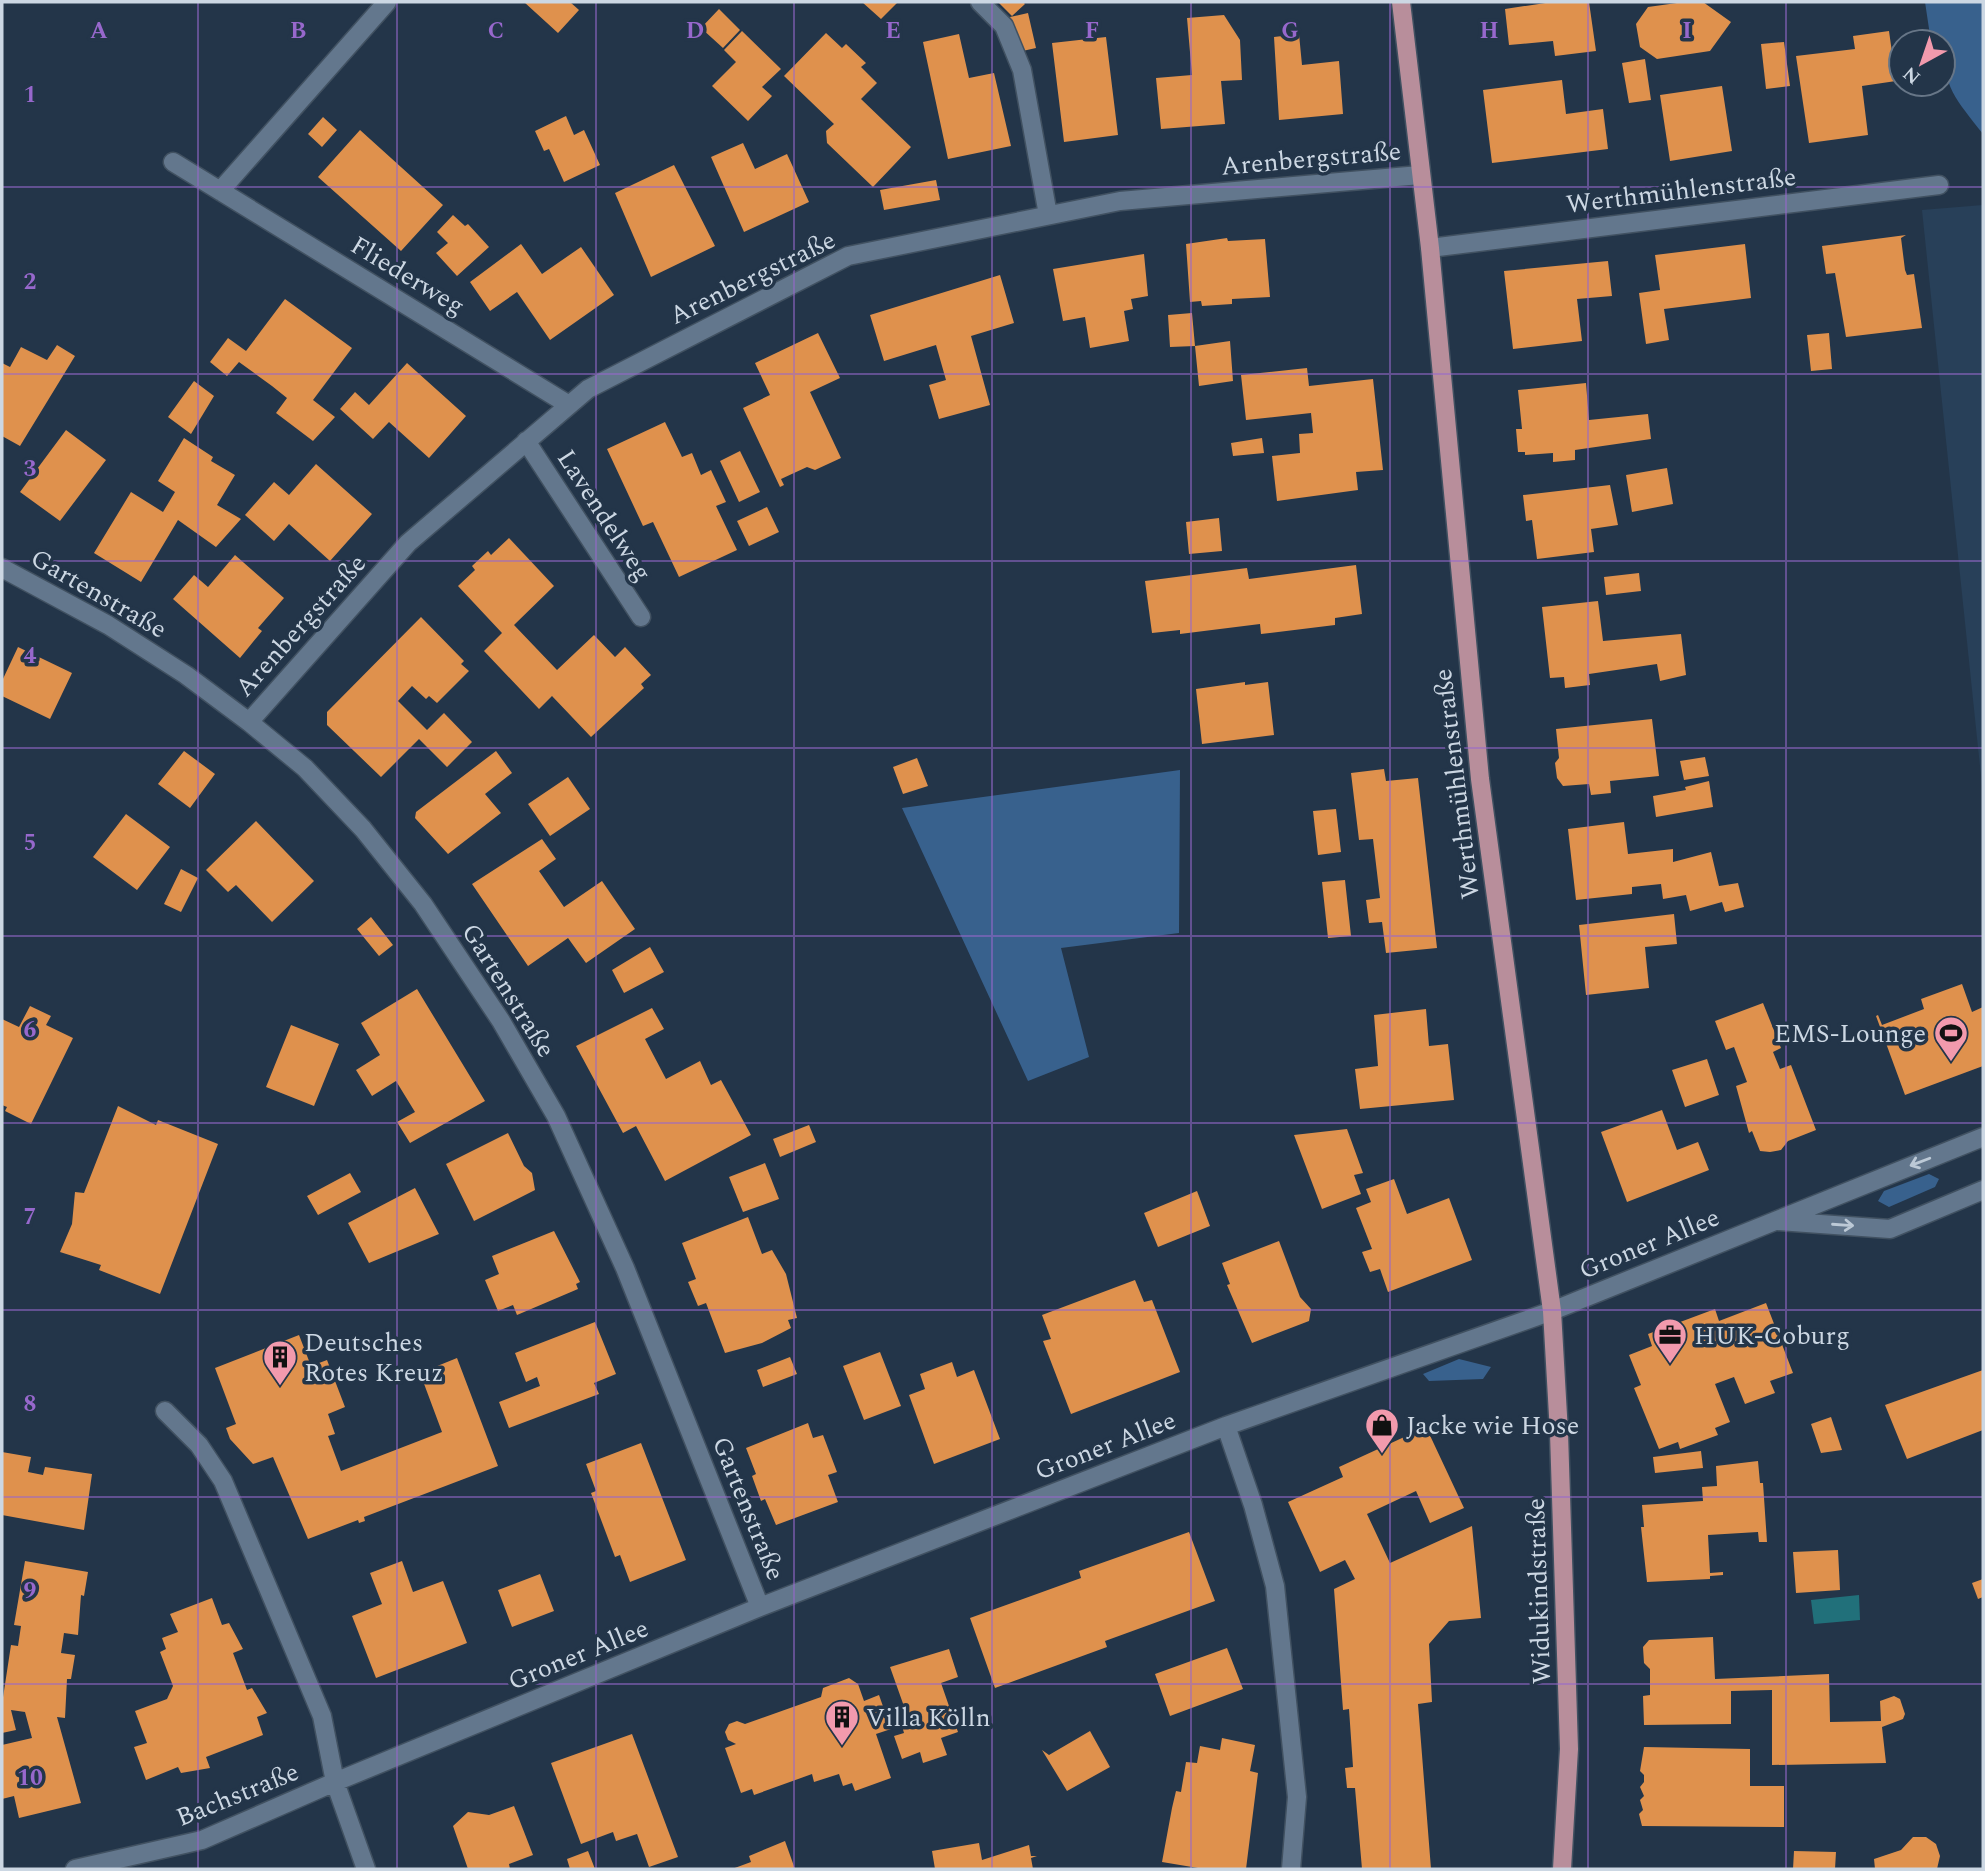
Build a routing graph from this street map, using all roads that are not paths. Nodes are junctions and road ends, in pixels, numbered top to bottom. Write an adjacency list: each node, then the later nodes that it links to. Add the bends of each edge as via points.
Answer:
1 (387, 2): 7 (street)
2 (980, 2): 8 (street, via 1004,26 1022,70)
3 (1401, 2): 5 (main road, Werthmühlenstraße)
4 (173, 162): 7 (street, Fliederweg)
5 (1420, 175): 8 (street, Arenbergstraße, via 1120,201); 9 (main road, Werthmühlenstraße)
6 (1939, 185): 9 (street, Werthmühlenstraße)
7 (220, 191): 10 (street, Fliederweg)
8 (1048, 215): 10 (street, Arenbergstraße, via 848,256 588,389)
9 (1430, 248): 18 (main road, Werthmühlenstraße, via 1480,779)
10 (569, 405): 11 (street, Arenbergstraße)
11 (526, 442): 13 (street, Lavendelweg); 14 (street, Arenbergstraße, via 408,543)
12 (2, 568): 14 (street, Gartenstraße, via 108,625)
13 (640, 617)
14 (249, 722): 21 (street, Gartenstraße, via 305,768 363,829 422,904 501,1021 556,1116 625,1268)
15 (1983, 1137): 17 (street, Groner Allee, one-way to 17)
16 (1983, 1190): 17 (street, Groner Allee, one-way to 16, via 1890,1228)
17 (1774, 1220): 18 (street, Groner Allee)
18 (1552, 1311): 20 (street, Groner Allee); 26 (main road, Widukindstraße, via 1569,1749)
19 (165, 1411): 22 (street, via 199,1445 223,1482 322,1716)
20 (1226, 1426): 21 (street, Groner Allee); 25 (street, via 1275,1586 1297,1797)
21 (760, 1607): 22 (street, Groner Allee)
22 (335, 1782): 23 (street, Bachstraße, via 202,1840); 24 (street)
23 (75, 1869)
24 (366, 1869)
25 (1291, 1869)
26 (1562, 1869)

